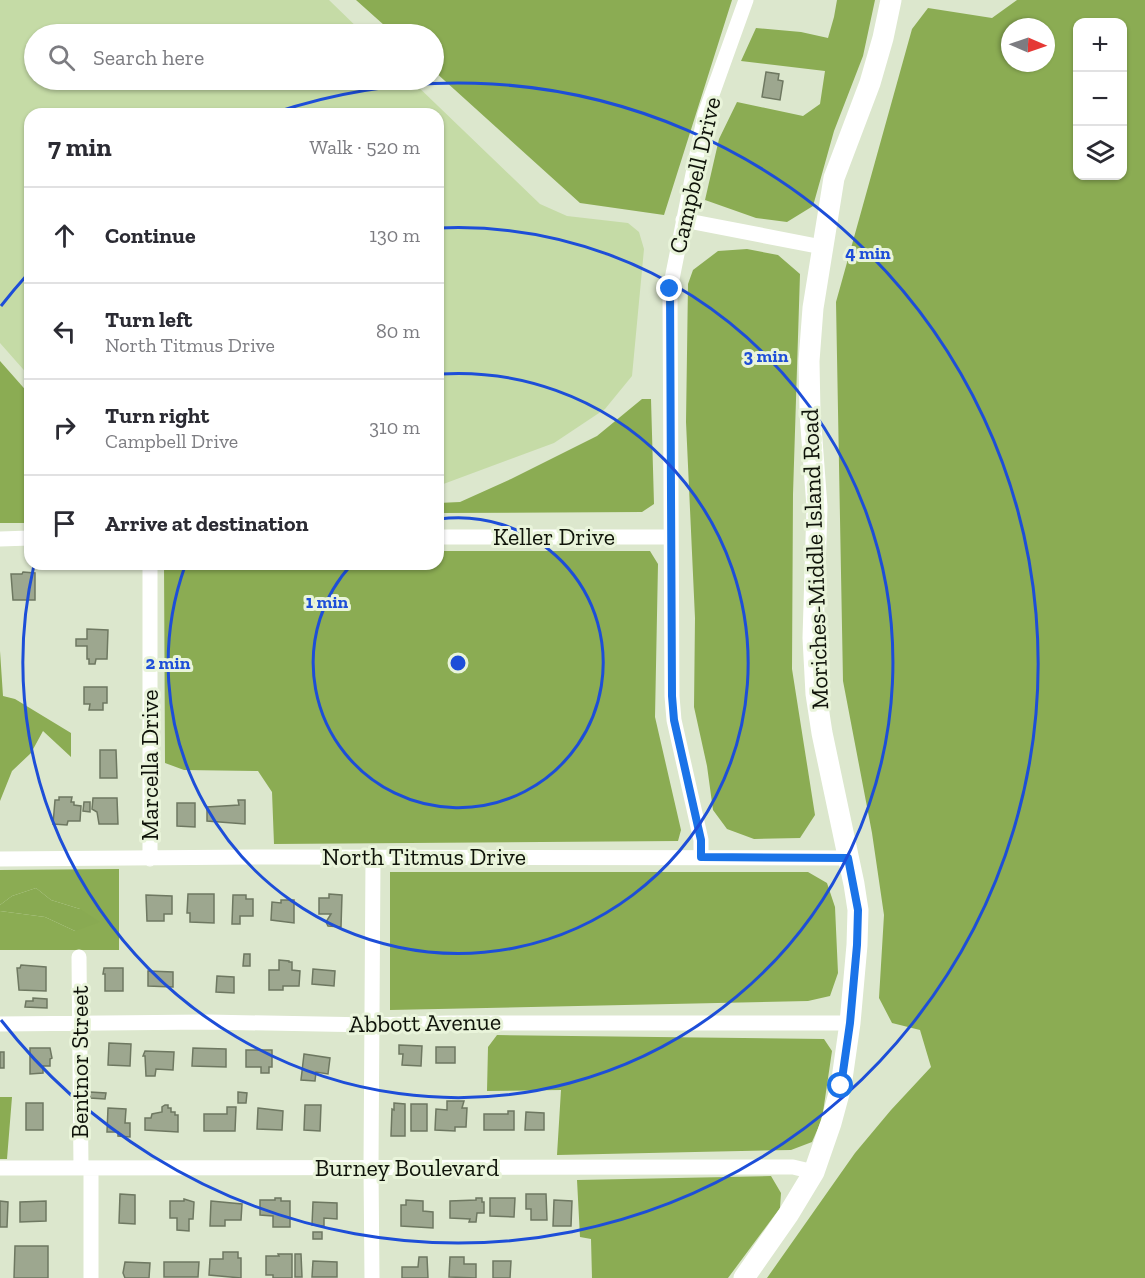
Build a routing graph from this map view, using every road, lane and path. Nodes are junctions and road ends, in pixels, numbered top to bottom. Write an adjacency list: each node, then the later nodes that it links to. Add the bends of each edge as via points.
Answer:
1 (746, 0): 3 (street, Campbell Drive, via 705,114)
2 (891, 0): 4 (main road, Moriches-Middle Island Road, via 870,83 834,178)
3 (683, 220): 4 (street); 6 (street, Campbell Drive, via 670,289)
4 (822, 247): 12 (main road, Moriches-Middle Island Road, via 809,361 817,507 813,638 816,694)
5 (444, 537): 6 (street, Keller Drive)
6 (671, 537): 10 (street, Campbell Drive, via 674,720 701,840)
7 (24, 538): 8 (street)
8 (0, 539)
9 (150, 570): 14 (street, Marcella Drive)
10 (701, 857): 11 (street, North Titmus Drive); 12 (street, North Titmus Drive)
11 (373, 858): 14 (street, North Titmus Drive); 19 (street)
12 (848, 858): 17 (main road, Moriches-Middle Island Road, via 858,910)
13 (0, 859): 14 (street, North Titmus Drive)
14 (150, 859)
15 (79, 957): 16 (street, Bentnor Street)
16 (81, 1023): 18 (street, Abbott Avenue); 19 (street, Abbott Avenue); 21 (street, Bentnor Street)
17 (850, 1023): 19 (street, Abbott Avenue); 23 (main road, Moriches-Middle Island Road, via 841,1086)
18 (0, 1024)
19 (372, 1025): 22 (street)
20 (0, 1168): 21 (street, Burney Boulevard)
21 (86, 1168): 22 (street, Burney Boulevard); 24 (street, Bentnor Street)
22 (371, 1168): 23 (street, Burney Boulevard, via 793,1167); 25 (street)
23 (814, 1172): 26 (main road, Moriches-Middle Island Road)
24 (91, 1278)
25 (372, 1278)
26 (744, 1278)

